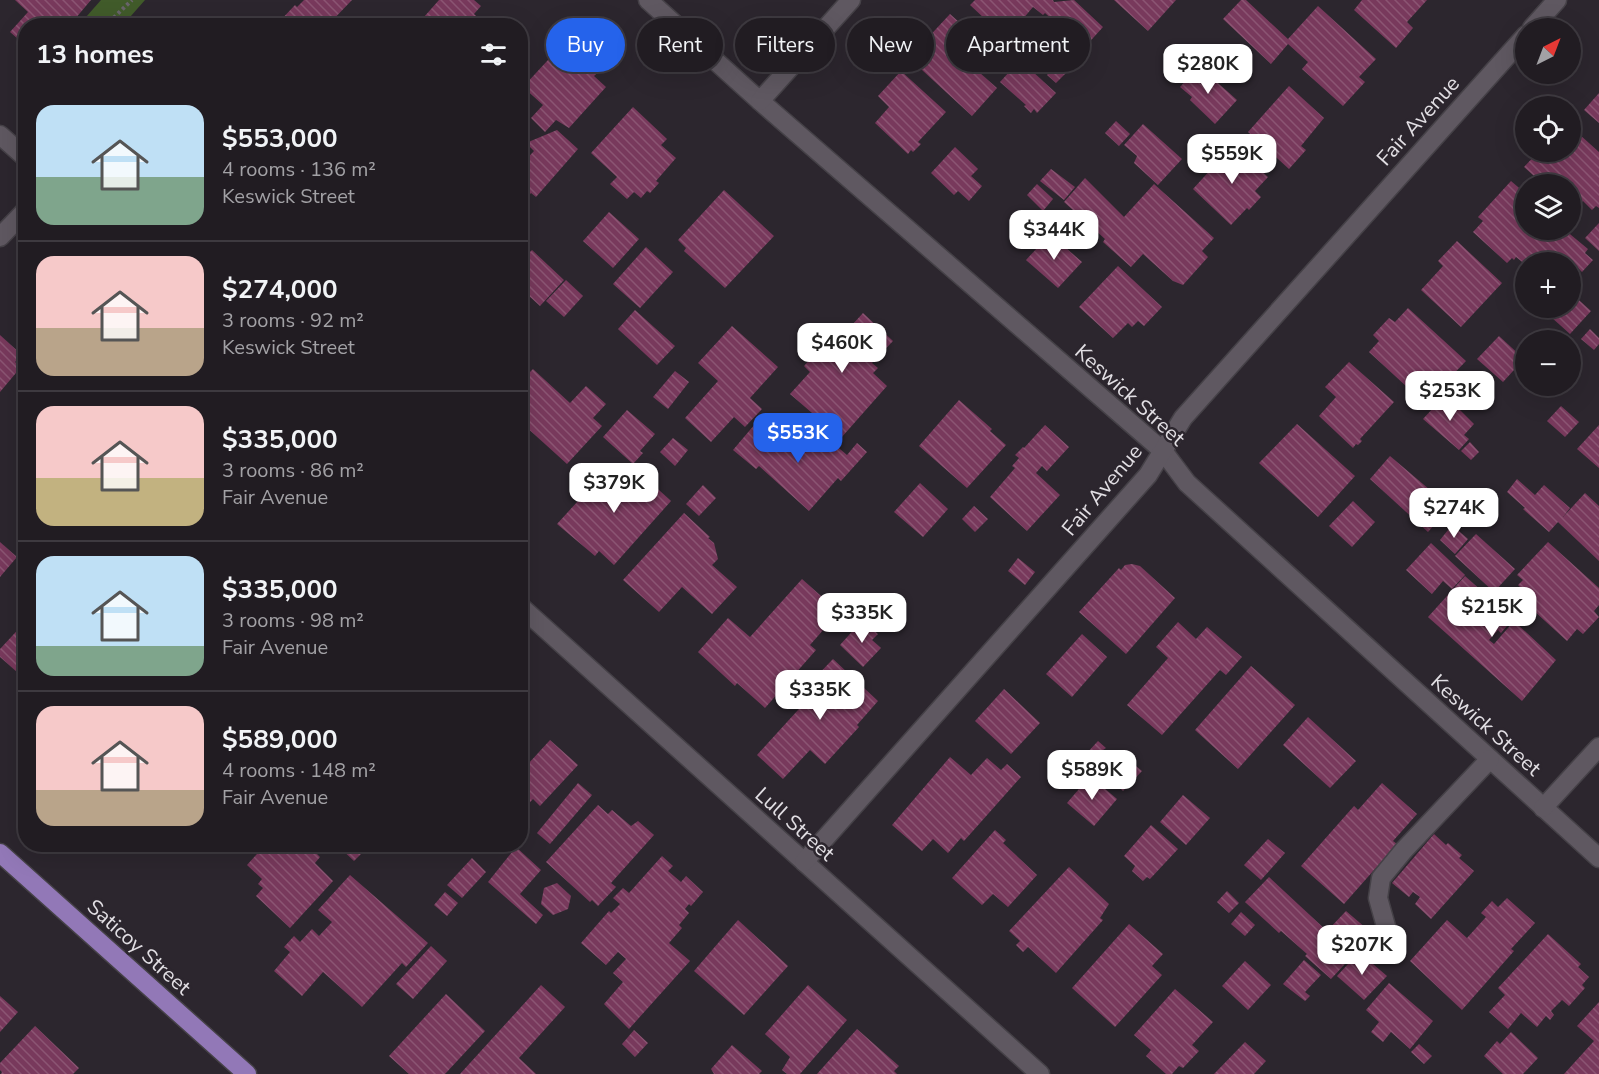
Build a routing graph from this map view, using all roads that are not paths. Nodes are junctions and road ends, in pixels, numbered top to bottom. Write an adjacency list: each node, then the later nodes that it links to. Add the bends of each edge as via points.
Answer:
1 (648, 0): 6 (street, Keswick Street)
2 (851, 0): 6 (street)
3 (1557, 0): 4 (street)
4 (1541, 18)
5 (1515, 47): 11 (street, Fair Avenue, via 1183,417)
6 (760, 101): 11 (street, Keswick Street)
7 (0, 135): 8 (street)
8 (18, 151)
9 (18, 218): 10 (street)
10 (0, 237)
11 (1163, 451): 14 (street, Keswick Street, via 1187,483); 18 (street, Fair Avenue, via 1148,475)
12 (528, 613): 18 (street, Lull Street)
13 (1599, 747): 15 (street)
14 (1490, 759): 15 (street, Keswick Street); 19 (street, via 1381,878 1378,898 1387,930)
15 (1544, 808): 17 (street, Keswick Street)
16 (0, 853): 20 (main road, Saticoy Street)
17 (1599, 858)
18 (804, 862): 21 (street, Lull Street)
19 (1384, 947)
20 (247, 1074)
21 (1040, 1074)

